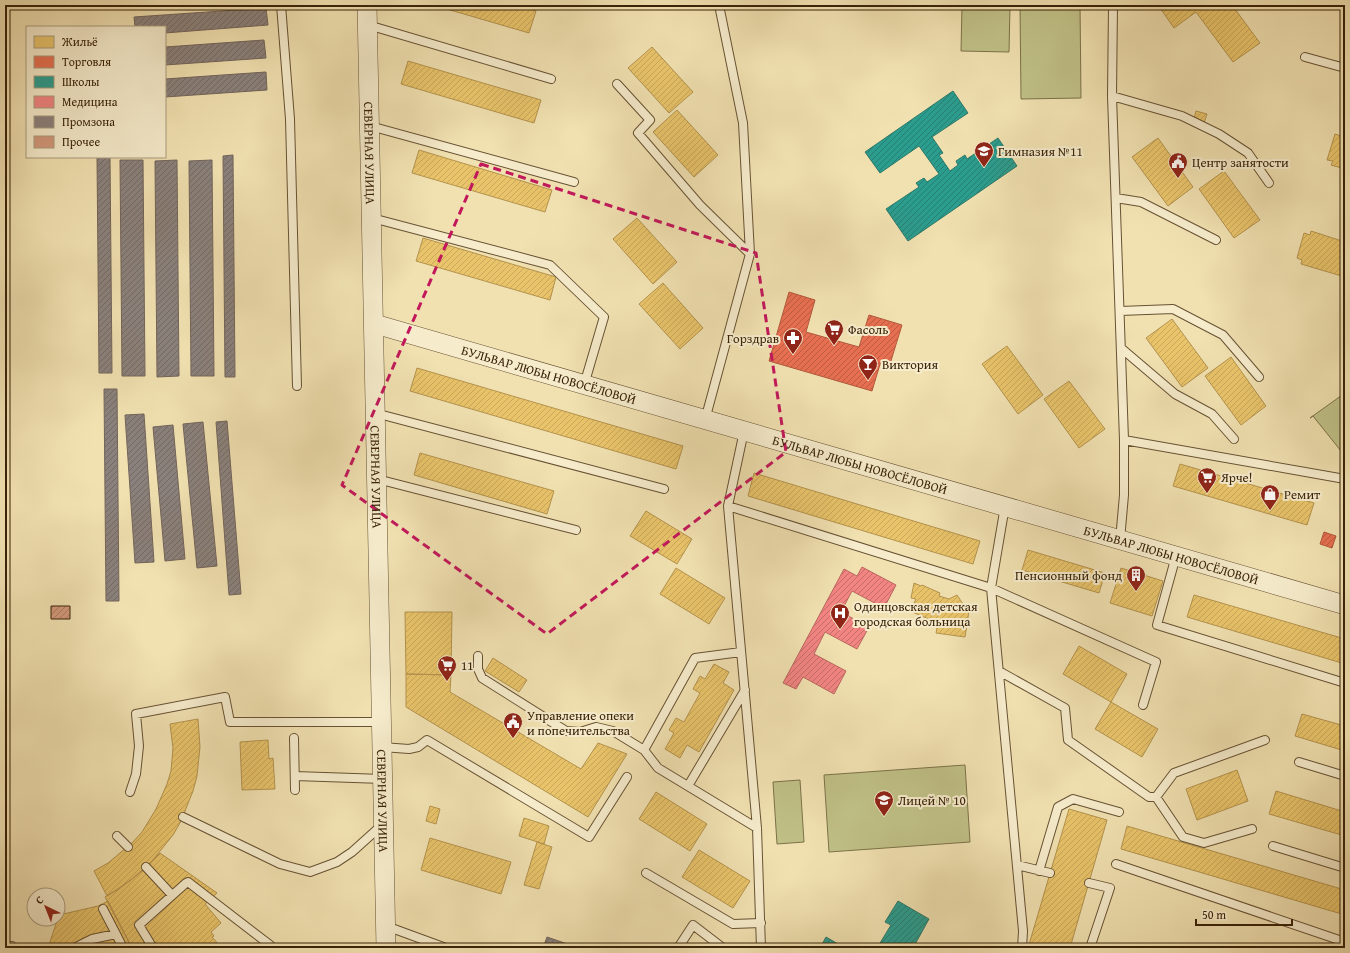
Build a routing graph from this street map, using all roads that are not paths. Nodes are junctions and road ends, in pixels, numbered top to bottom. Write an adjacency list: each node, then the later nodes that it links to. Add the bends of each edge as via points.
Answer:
1 (281, 5): 23 (lane, via 290,118)
2 (367, 5): 5 (street, СЕВЕРНАЯ УЛИЦА)
3 (719, 5): 17 (lane, via 743,123)
4 (1113, 5): 10 (lane)
5 (368, 25): 8 (lane); 11 (street, СЕВЕРНАЯ УЛИЦА)
6 (1305, 57): 7 (lane)
7 (1345, 68)
8 (551, 79)
9 (617, 84): 17 (lane, via 650,120 638,133 700,205)
10 (1112, 96): 13 (lane, via 1182,116 1220,134 1248,153); 14 (lane)
11 (370, 126): 12 (lane); 15 (street, СЕВЕРНАЯ УЛИЦА)
12 (574, 182)
13 (1269, 183)
14 (1116, 198): 16 (lane, via 1141,202); 18 (lane)
15 (372, 218): 19 (street, СЕВЕРНАЯ УЛИЦА); 22 (lane, via 550,265 604,317)
16 (1216, 240)
17 (750, 254): 25 (lane)
18 (1120, 311): 20 (lane); 21 (lane, via 1173,309 1223,335)
19 (375, 324): 22 (street, БУЛЬВАР ЛЮБЫ НОВОСЁЛОВОЙ); 24 (street, СЕВЕРНАЯ УЛИЦА)
20 (1121, 348): 27 (lane, via 1175,394 1212,414); 28 (lane)
21 (1259, 377)
22 (584, 385): 25 (street, БУЛЬВАР ЛЮБЫ НОВОСЁЛОВОЙ)
23 (297, 386)
24 (375, 413): 29 (street, СЕВЕРНАЯ УЛИЦА); 31 (lane)
25 (705, 420): 26 (street, БУЛЬВАР ЛЮБЫ НОВОСЁЛОВОЙ)
26 (744, 431): 32 (lane); 33 (street, БУЛЬВАР ЛЮБЫ НОВОСЁЛОВОЙ)
27 (1234, 439)
28 (1124, 440): 30 (lane); 35 (lane, via 1124,495)
29 (377, 479): 34 (lane); 45 (street, СЕВЕРНАЯ УЛИЦА)
30 (1345, 479)
31 (664, 489)
32 (728, 506): 37 (lane); 39 (lane)
33 (1005, 506): 35 (street, БУЛЬВАР ЛЮБЫ НОВОСЁЛОВОЙ); 37 (lane)
34 (576, 530)
35 (1120, 540): 36 (street, БУЛЬВАР ЛЮБЫ НОВОСЁЛОВОЙ)
36 (1176, 556): 38 (street, БУЛЬВАР ЛЮБЫ НОВОСЁЛОВОЙ); 42 (lane, via 1157,625)
37 (991, 588): 41 (lane); 44 (lane, via 1156,662)
38 (1345, 605)
39 (741, 652): 43 (lane); 49 (lane, via 695,658)
40 (478, 656): 49 (lane, via 478,669 482,678 566,731 580,732 596,727 613,731)
41 (999, 671): 58 (lane, via 1065,708 1068,740 1149,797); 68 (lane)
42 (1345, 683)
43 (745, 690): 55 (lane); 62 (lane)
44 (1143, 705)
45 (382, 722): 48 (street, СЕВЕРНАЯ УЛИЦА); 57 (lane, via 230,722 225,697 136,714 139,746 136,774)
46 (294, 738): 51 (lane)
47 (1265, 740): 58 (lane, via 1174,773)
48 (382, 747): 53 (lane, via 409,749 418,747 427,740 589,837); 54 (street, СЕВЕРНАЯ УЛИЦА)
49 (644, 750): 55 (lane, via 658,768)
50 (1299, 762): 52 (lane)
51 (295, 776): 54 (lane); 56 (lane)
52 (1345, 776)
53 (627, 777)
54 (383, 779): 61 (street, СЕВЕРНАЯ УЛИЦА)
55 (688, 786): 62 (lane)
56 (295, 790)
57 (130, 792)
58 (1156, 797): 63 (lane, via 1183,837 1204,843)
59 (1119, 812): 71 (lane, via 1073,799 1058,807)
60 (183, 817): 61 (lane, via 280,864 310,872 337,862)
61 (384, 823): 78 (street, СЕВЕРНАЯ УЛИЦА)
62 (757, 828): 77 (lane)
63 (1252, 829)
64 (117, 836): 66 (lane)
65 (1273, 846): 70 (lane)
66 (128, 847)
67 (1116, 864): 80 (lane)
68 (1017, 865): 71 (lane); 90 (lane, via 1023,931)
69 (146, 867): 75 (lane)
70 (1345, 868)
71 (1039, 871): 73 (lane)
72 (646, 873): 77 (lane, via 733,924)
73 (1050, 873)
74 (1089, 883): 91 (lane, via 1110,888)
75 (172, 895): 83 (lane, via 139,925); 84 (lane, via 186,883 191,883)
76 (103, 909): 79 (lane)
77 (760, 923): 89 (lane)
78 (386, 925): 85 (street, СЕВЕРНАЯ УЛИЦА); 86 (lane)
79 (116, 934): 81 (lane); 82 (lane)
80 (1345, 942)
81 (74, 948)
82 (124, 948)
83 (153, 948)
84 (272, 948)
85 (386, 948)
86 (446, 948)
87 (678, 948): 88 (lane, via 693,925)
88 (723, 948)
89 (761, 948)
90 (1022, 948)
91 (1090, 948)

